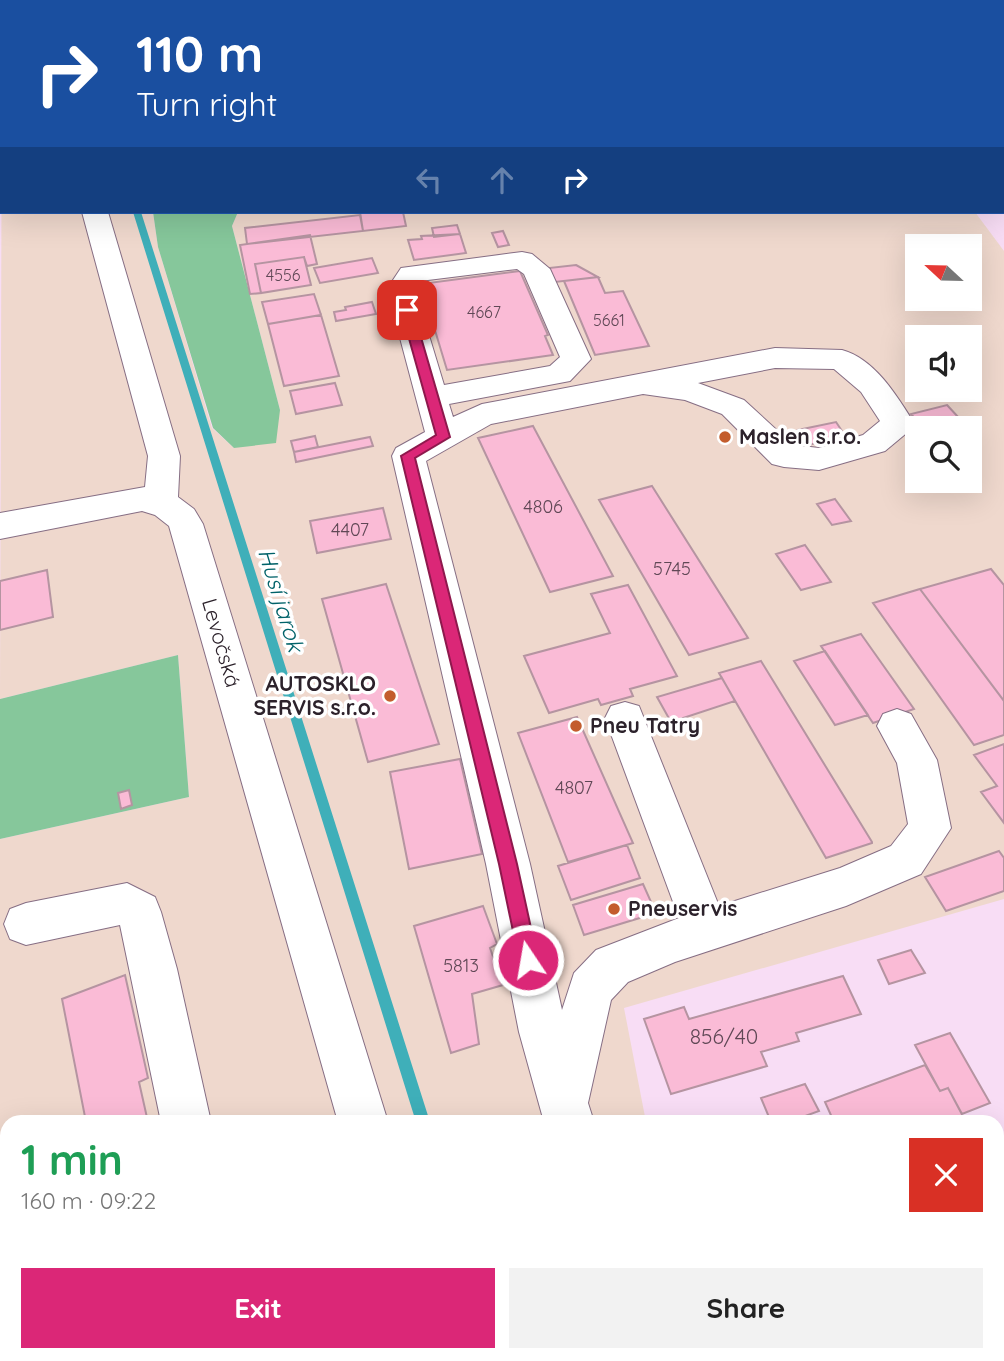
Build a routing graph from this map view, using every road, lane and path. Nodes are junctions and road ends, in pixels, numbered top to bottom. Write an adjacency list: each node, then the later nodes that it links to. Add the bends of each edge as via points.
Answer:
1 (96, 214): 5 (street, via 164,456)
2 (644, 384): 2 (street, via 775,358 842,360 872,385 898,423 874,443 819,459 784,456 733,407 690,391); 4 (street, via 482,415)
3 (432, 397): 3 (street, via 401,289 411,274 522,260 536,269 576,359 559,374); 4 (street)
4 (443, 437): 11 (street, via 408,456 508,864 543,1032)
5 (162, 502): 6 (street, via 118,502); 13 (street, Levočská, via 178,511 186,524)
6 (0, 526)
7 (625, 718): 10 (street)
8 (897, 726): 10 (street, via 917,760 930,828 906,860 846,886)
9 (26, 924): 12 (street, via 127,903 139,912)
10 (708, 931): 11 (street, via 612,966 590,989)
11 (567, 1113)
12 (185, 1115)
13 (361, 1115)

